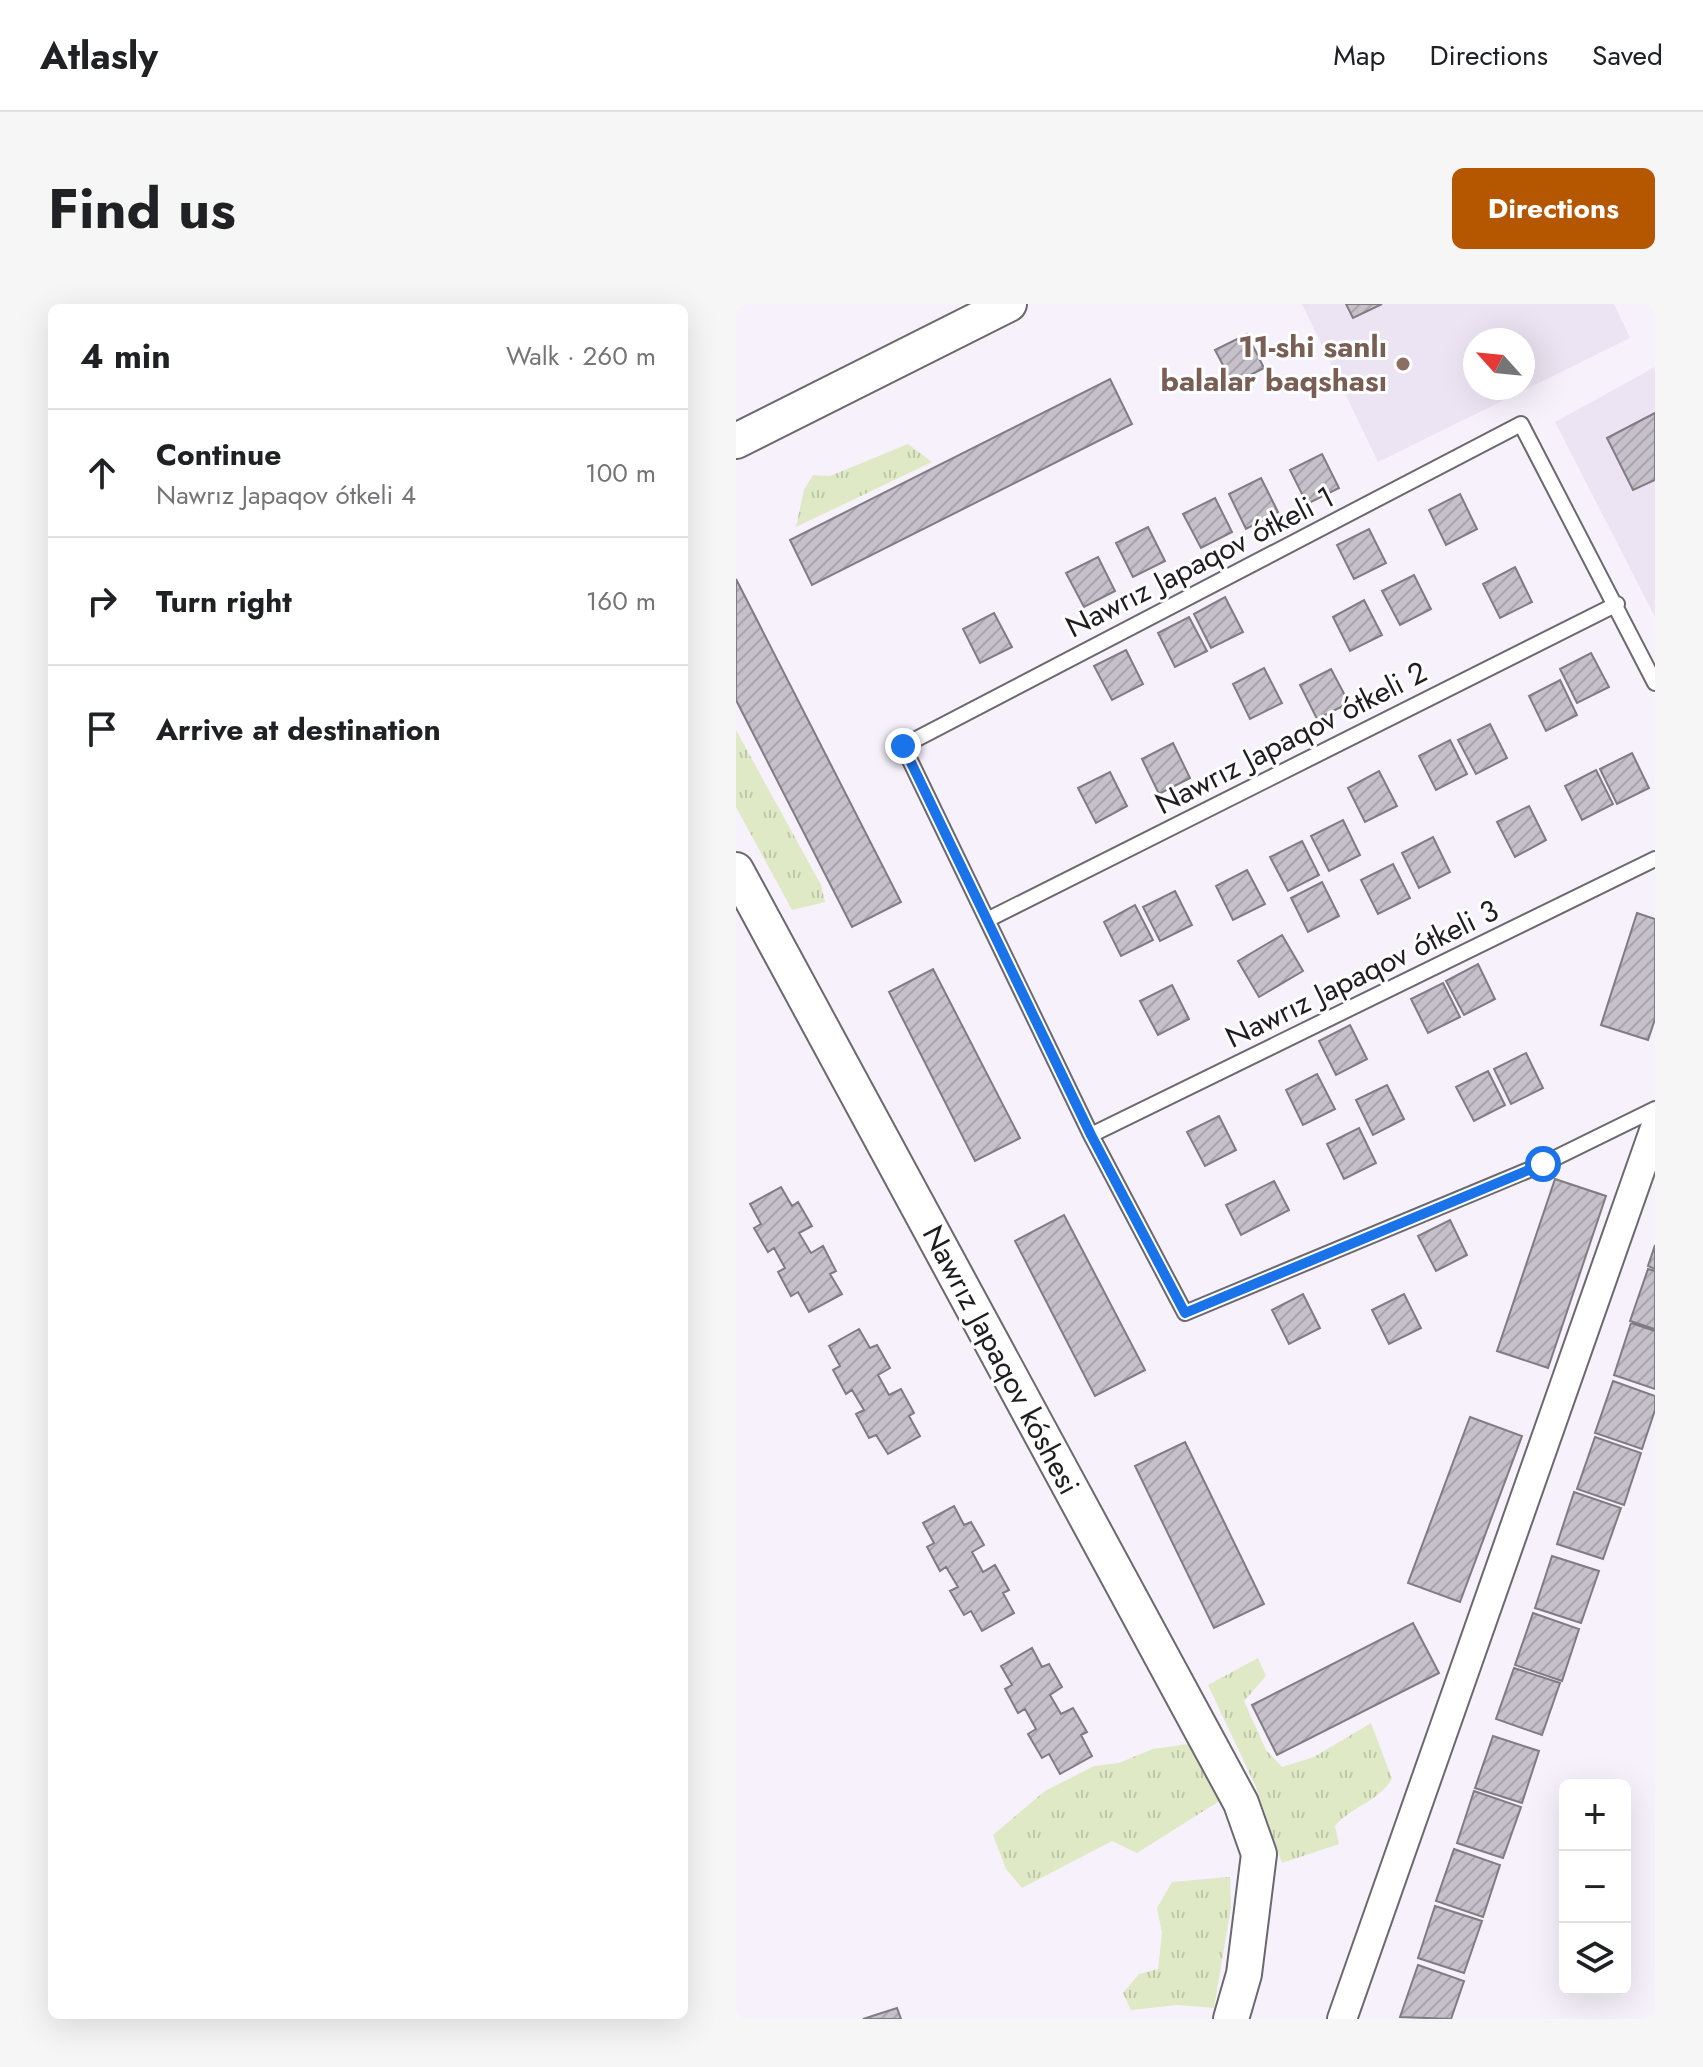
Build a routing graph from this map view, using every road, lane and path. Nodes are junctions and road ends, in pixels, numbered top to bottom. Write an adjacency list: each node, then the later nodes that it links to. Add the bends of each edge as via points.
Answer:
1 (1009, 304): 2 (street)
2 (736, 441)
3 (1617, 604): 4 (lane); 7 (lane, Nawrız Japaqov ótkeli 2); 7 (lane, Nawrız Japaqov ótkeli 1, via 1521,424 903,746)
4 (1655, 683)
5 (1655, 859): 10 (lane, Nawrız Japaqov ótkeli 3)
6 (736, 870): 11 (street, Nawrız Japaqov kóshesi, via 1241,1803 1259,1854 1244,1974)
7 (989, 919): 10 (lane)
8 (1655, 1109): 10 (lane, via 1543,1164 1185,1313)
9 (1655, 1128): 12 (street)
10 (1091, 1135)
11 (1231, 2019)
12 (1342, 2019)

